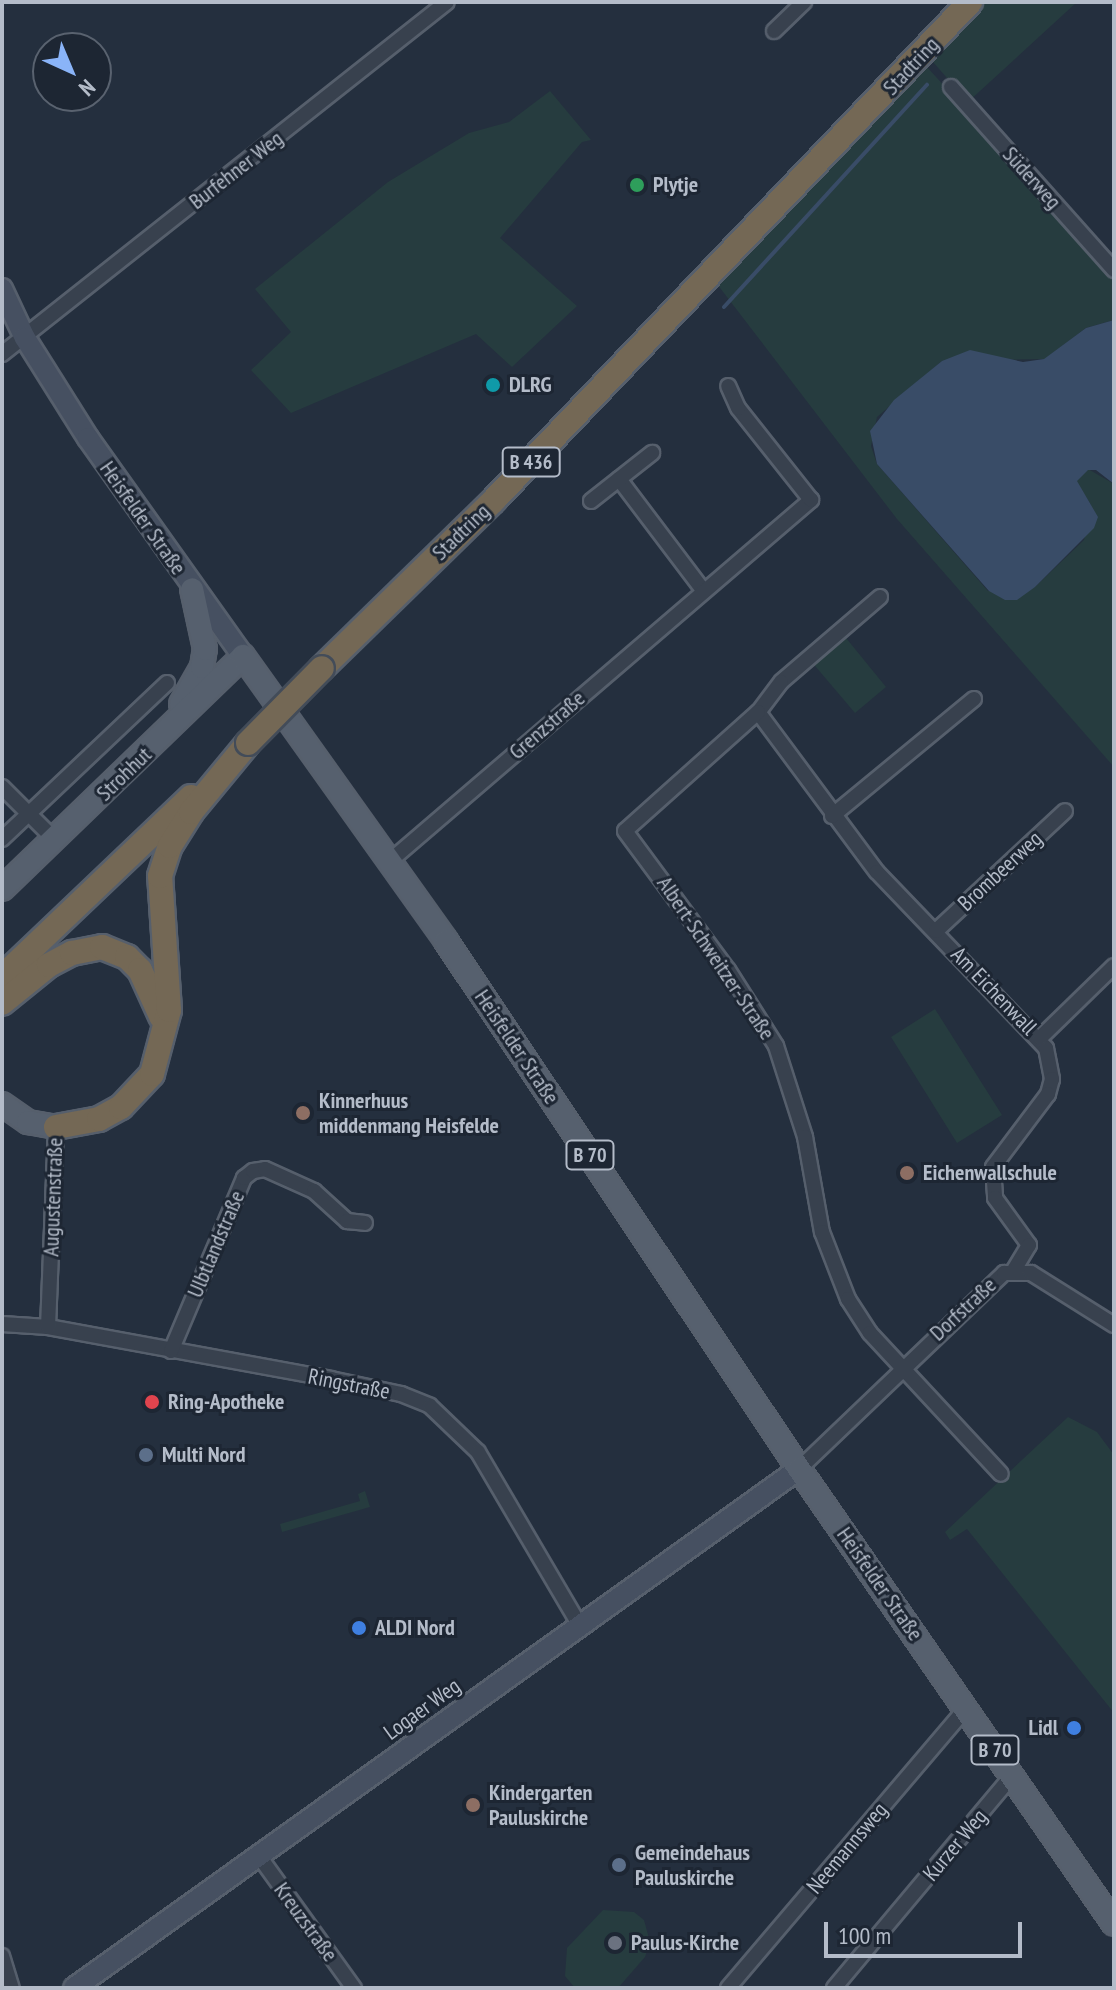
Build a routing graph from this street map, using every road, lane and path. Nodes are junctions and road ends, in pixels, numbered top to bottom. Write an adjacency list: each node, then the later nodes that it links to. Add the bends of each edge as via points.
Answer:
1 (447, 2): 8 (street, Burfehner Weg)
2 (804, 2): 4 (street)
3 (970, 2): 21 (highway, Stadtring / B 436, bridge, via 494,500)
4 (774, 31)
5 (951, 87): 6 (street, Süderweg)
6 (1114, 270)
7 (2, 289): 8 (street, Heisfelder Straße)
8 (25, 338): 9 (street, Burfehner Weg); 14 (street, Heisfelder Straße)
9 (2, 354)
10 (728, 386): 15 (street, Grenzstraße, via 738,408 811,500)
11 (652, 453): 12 (street)
12 (619, 479): 13 (street); 15 (street)
13 (591, 501)
14 (192, 589): 17 (street, Heisfelder Straße); 22 (main road, via 205,633 202,667)
15 (703, 590): 29 (street, Grenzstraße)
16 (880, 597): 20 (street, via 781,682)
17 (243, 656): 22 (main road, Strohhut); 29 (main road, Heisfelder Straße / B 70)
18 (167, 683): 25 (street, Strohhut)
19 (974, 699): 26 (street)
20 (758, 712): 26 (street, Am Eichenwall); 45 (street, Albert-Schweitzer-Straße, via 625,831 728,970 776,1046 805,1137 814,1198 836,1273 870,1333)
21 (248, 743): 33 (highway, Stadtring / B 436); 36 (highway, via 191,812 160,876 169,1010)
22 (148, 751): 28 (main road, Strohhut)
23 (2, 787): 25 (street)
24 (1065, 811): 31 (street, Brombeerweg)
25 (28, 815): 27 (street, Strohhut); 28 (street)
26 (832, 816): 31 (street, Am Eichenwall, via 877,872)
27 (2, 839)
28 (55, 840): 30 (main road, Strohhut)
29 (390, 861): 46 (main road, Heisfelder Straße / B 70)
30 (2, 889)
31 (936, 931): 35 (street, Am Eichenwall)
32 (1114, 966): 35 (street)
33 (2, 977)
34 (2, 1003): 36 (highway, via 72,953 114,950 150,983 158,1000)
35 (1040, 1038): 40 (street, Am Eichenwall, via 1050,1063 1048,1094 993,1167 995,1198 1029,1245)
36 (163, 1046): 38 (highway, via 152,1074 121,1107 99,1119)
37 (2, 1104): 38 (main road, Augustenstraße, via 28,1122)
38 (56, 1127): 43 (street, Augustenstraße)
39 (365, 1223): 44 (street, Ulbtlandstraße, via 347,1221 314,1191 265,1169 253,1171 244,1178)
40 (1014, 1270): 42 (street, Dorfstraße, via 1046,1281); 45 (street, Dorfstraße, via 995,1277)
41 (2, 1324): 43 (street, Ringstraße)
42 (1114, 1325)
43 (48, 1327): 44 (street, Ringstraße)
44 (171, 1351): 48 (street, Ringstraße, via 401,1394 430,1406 478,1452)
45 (902, 1368): 46 (street, Dorfstraße); 47 (street)
46 (799, 1469): 48 (street, Logaer Weg); 49 (main road, Heisfelder Straße / B 70)
47 (1001, 1474)
48 (580, 1626): 51 (street, Logaer Weg)
49 (966, 1708): 50 (main road, Heisfelder Straße / B 70); 57 (street, Neemannsweg)
50 (1013, 1775): 52 (main road, Heisfelder Straße / B 70); 58 (street, Kurzer Weg)
51 (259, 1856): 55 (street, Logaer Weg); 56 (street, Kreuzstraße)
52 (1114, 1924)
53 (2, 1956): 54 (street)
54 (12, 1988)
55 (74, 1988)
56 (354, 1988)
57 (728, 1988)
58 (834, 1988)

